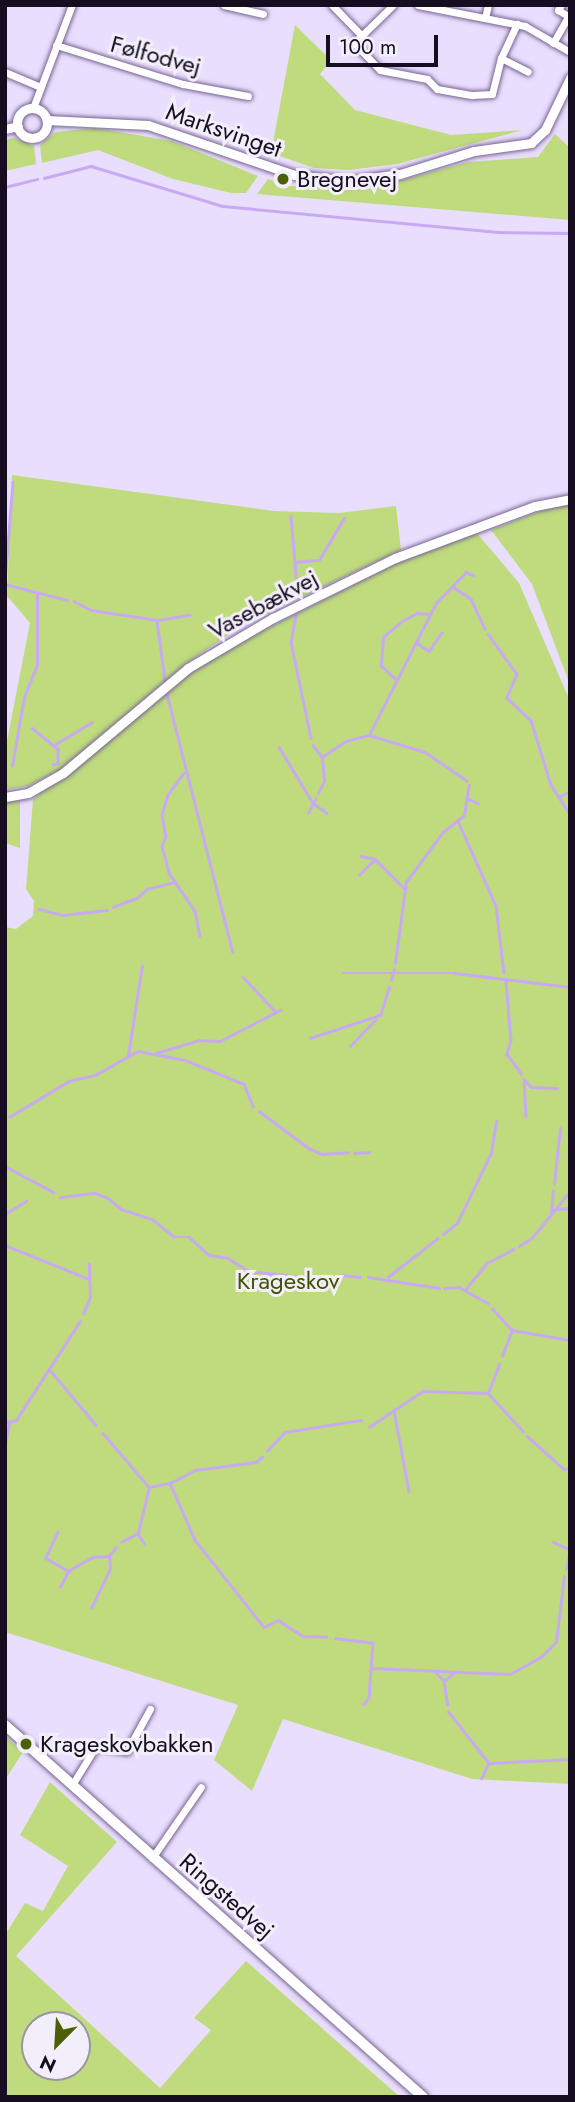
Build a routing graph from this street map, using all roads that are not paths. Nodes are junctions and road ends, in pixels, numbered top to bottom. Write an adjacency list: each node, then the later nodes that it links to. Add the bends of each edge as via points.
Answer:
1 (224, 5): 8 (street)
2 (332, 5): 12 (street)
3 (393, 5): 12 (street)
4 (418, 5): 10 (street)
5 (488, 5): 10 (street)
6 (561, 5): 9 (street, via 558,10)
7 (70, 6): 14 (street)
8 (263, 14)
9 (569, 15): 13 (street)
10 (485, 18): 11 (street)
11 (517, 24): 13 (street); 16 (street)
12 (362, 36): 16 (street, via 354,43 380,70 427,79 437,89 472,95 492,94)
13 (553, 43): 15 (street)
14 (56, 45): 20 (street); 21 (street, Følfodvej, via 183,84)
15 (570, 52)
16 (501, 58): 18 (street)
17 (5, 72): 20 (street)
18 (528, 72)
19 (570, 78): 23 (street, Marksvinget, via 545,130 522,146 474,151 400,174 349,181 295,175 148,125)
20 (38, 86): 22 (street)
21 (248, 96)
22 (33, 108): 23 (street); 24 (street, via 20,113)
23 (47, 120): 24 (street, via 44,133 36,137 22,134)
24 (18, 126): 25 (street)
25 (5, 129)
26 (570, 499): 27 (street, Vasebækvej, via 535,506 396,558 260,624 188,668 63,773 28,793)
27 (5, 797)
28 (150, 1709): 30 (street, via 127,1751 96,1746)
29 (5, 1725): 30 (main road, Ringstedvej)
30 (72, 1785): 32 (main road, Ringstedvej)
31 (201, 1787): 32 (street)
32 (152, 1858): 33 (main road, Ringstedvej)
33 (423, 2097)

